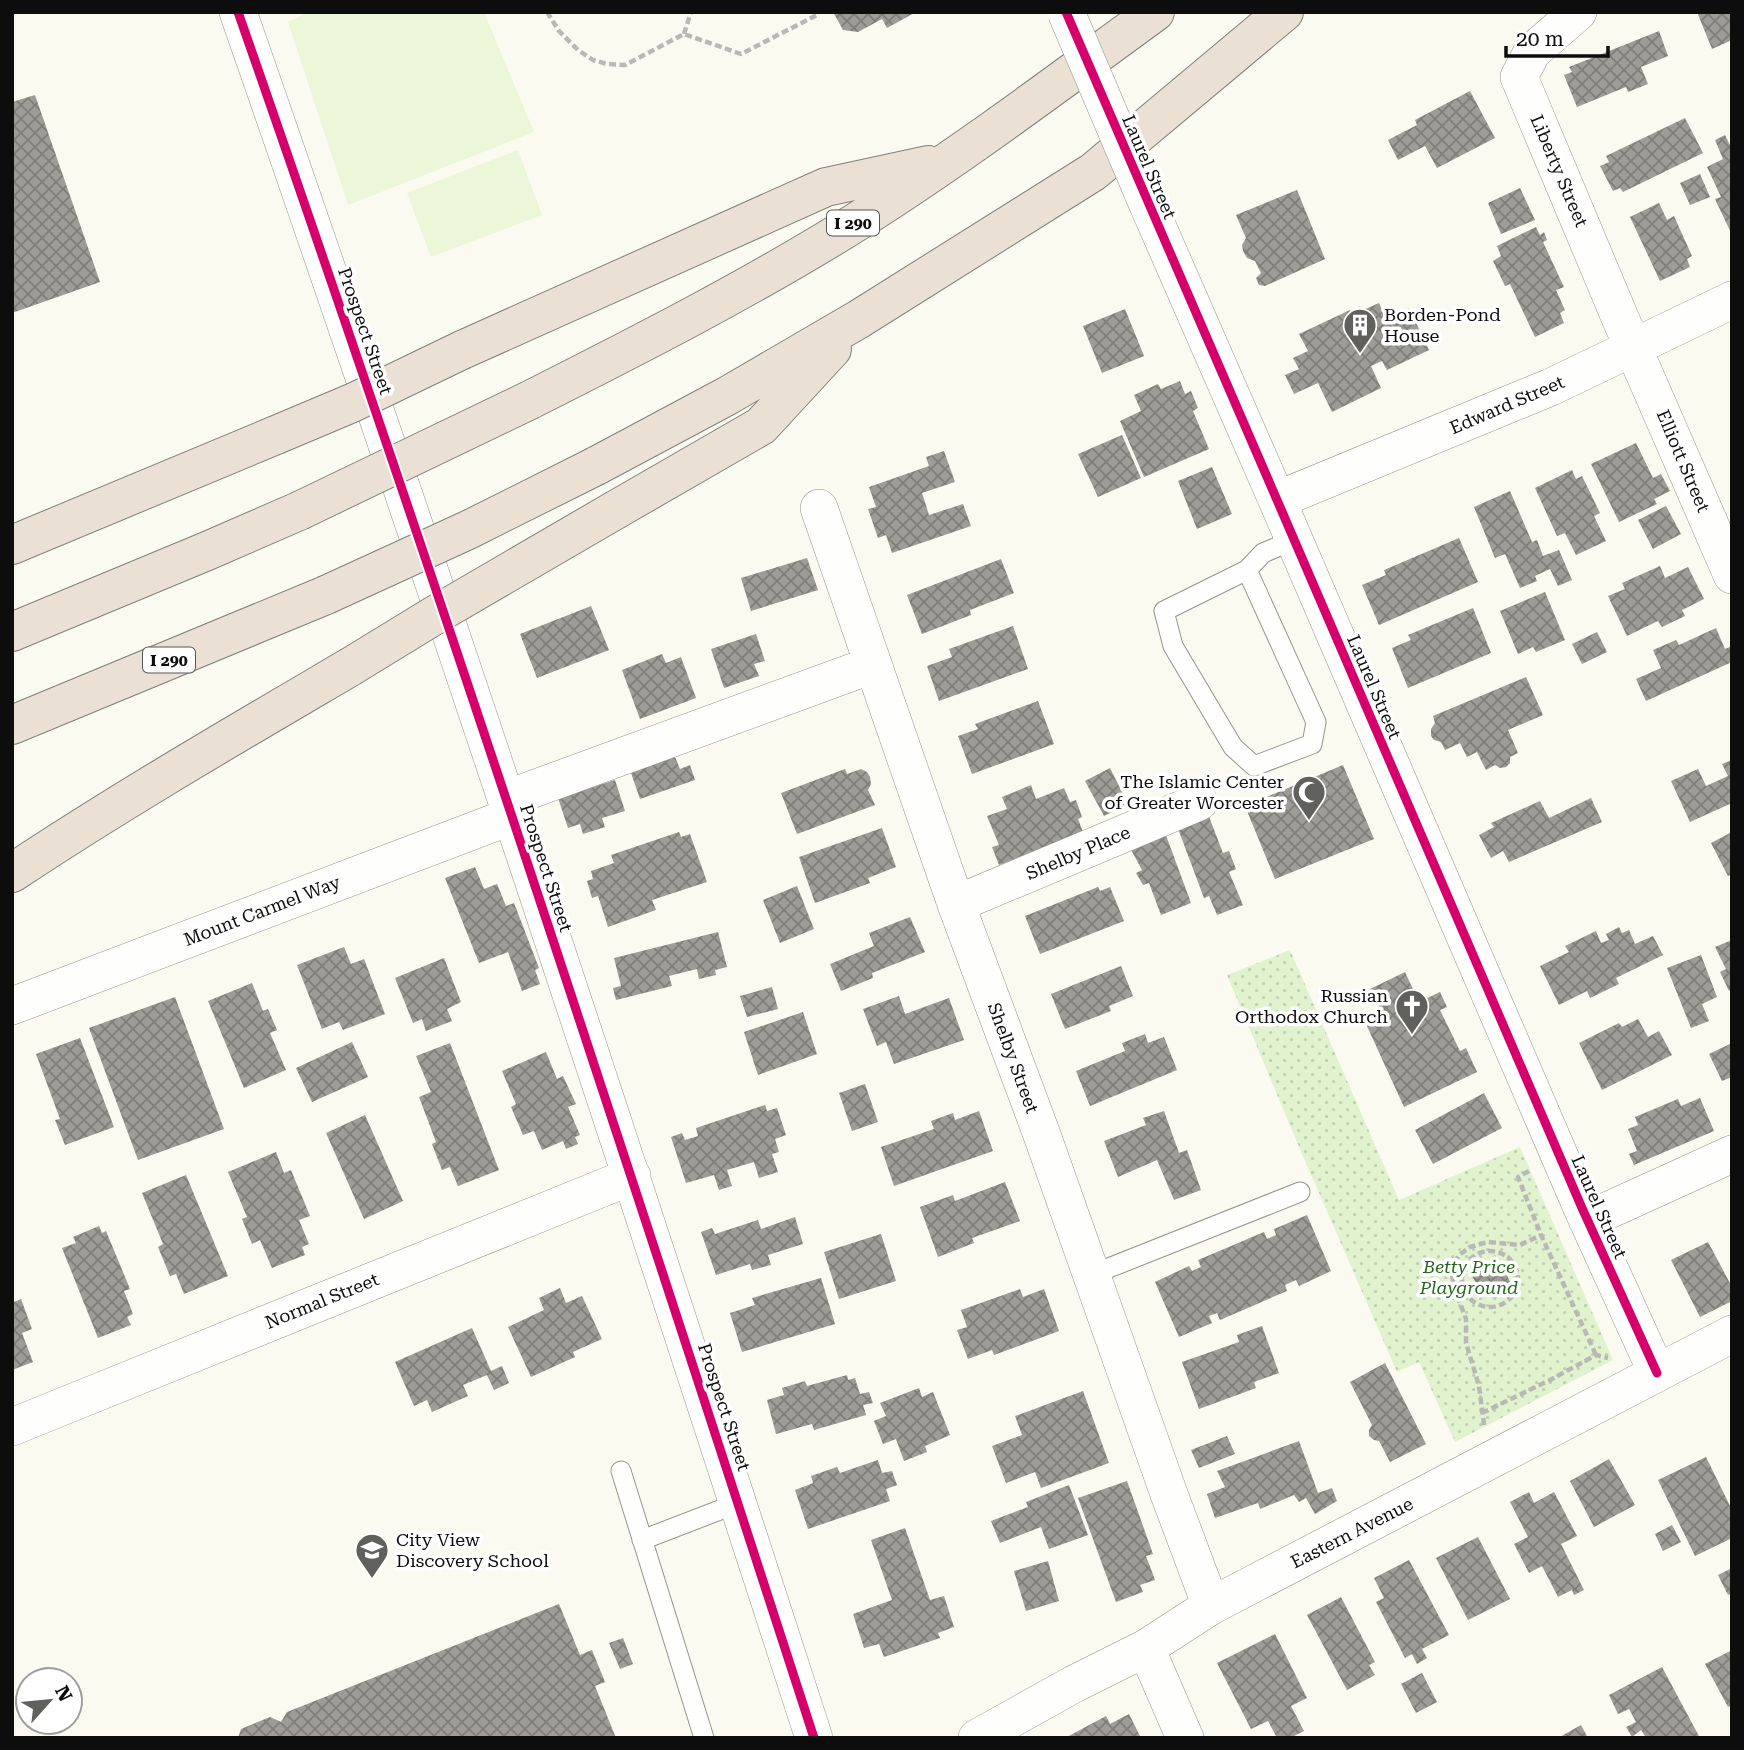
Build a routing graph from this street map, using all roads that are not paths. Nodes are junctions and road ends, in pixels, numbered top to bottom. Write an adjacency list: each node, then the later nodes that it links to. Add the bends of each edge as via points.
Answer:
1 (237, 12): 20 (street, Prospect Street)
2 (1066, 12): 10 (street, Laurel Street, bridge)
3 (1155, 12): 6 (highway, I 290)
4 (1284, 12): 8 (highway, I 290, via 1093,172)
5 (1578, 12): 9 (street, Liberty Street, via 1532,52 1519,77)
6 (950, 160): 13 (highway, bridge, via 826,187 352,403); 16 (highway, I 290, bridge, via 775,270 530,400 299,510)
7 (1732, 300): 9 (street, Edward Street)
8 (859, 319): 18 (highway, I 290, bridge, via 739,389 468,530 326,595); 21 (highway, bridge, via 761,426 135,794)
9 (1633, 348): 10 (street, Edward Street, via 1551,387); 15 (street, Elliott Street)
10 (1277, 499): 12 (street, Laurel Street)
11 (818, 508): 17 (street, Shelby Street)
12 (1294, 540): 14 (lane, via 1263,553); 27 (street, Laurel Street)
13 (12, 545)
14 (1248, 570): 14 (lane, via 1164,611 1173,646 1233,747 1254,766 1312,744 1316,722)
15 (1732, 575)
16 (12, 632)
17 (872, 665): 20 (street, Mount Carmel Way); 22 (street, Shelby Street)
18 (12, 725)
19 (1199, 802): 22 (street, Shelby Place)
20 (509, 807): 23 (street, Mount Carmel Way); 25 (street, Prospect Street)
21 (12, 873)
22 (956, 904): 28 (street, Shelby Street)
23 (12, 1006)
24 (1732, 1154): 27 (street)
25 (632, 1176): 31 (street, Normal Street); 33 (street, Prospect Street)
26 (1300, 1192): 28 (lane)
27 (1587, 1220): 30 (street, Laurel Street)
28 (1091, 1275): 35 (street, Shelby Street)
29 (1732, 1334): 30 (street, Eastern Avenue)
30 (1657, 1373): 35 (street, Eastern Avenue)
31 (12, 1427)
32 (621, 1471): 34 (lane)
33 (738, 1503): 34 (lane); 38 (street, Prospect Street)
34 (642, 1540): 37 (lane)
35 (1211, 1606): 36 (street, Eastern Avenue)
36 (1146, 1648): 39 (street, Eastern Avenue); 40 (street)
37 (704, 1738)
38 (814, 1738)
39 (977, 1738)
40 (1185, 1738)

